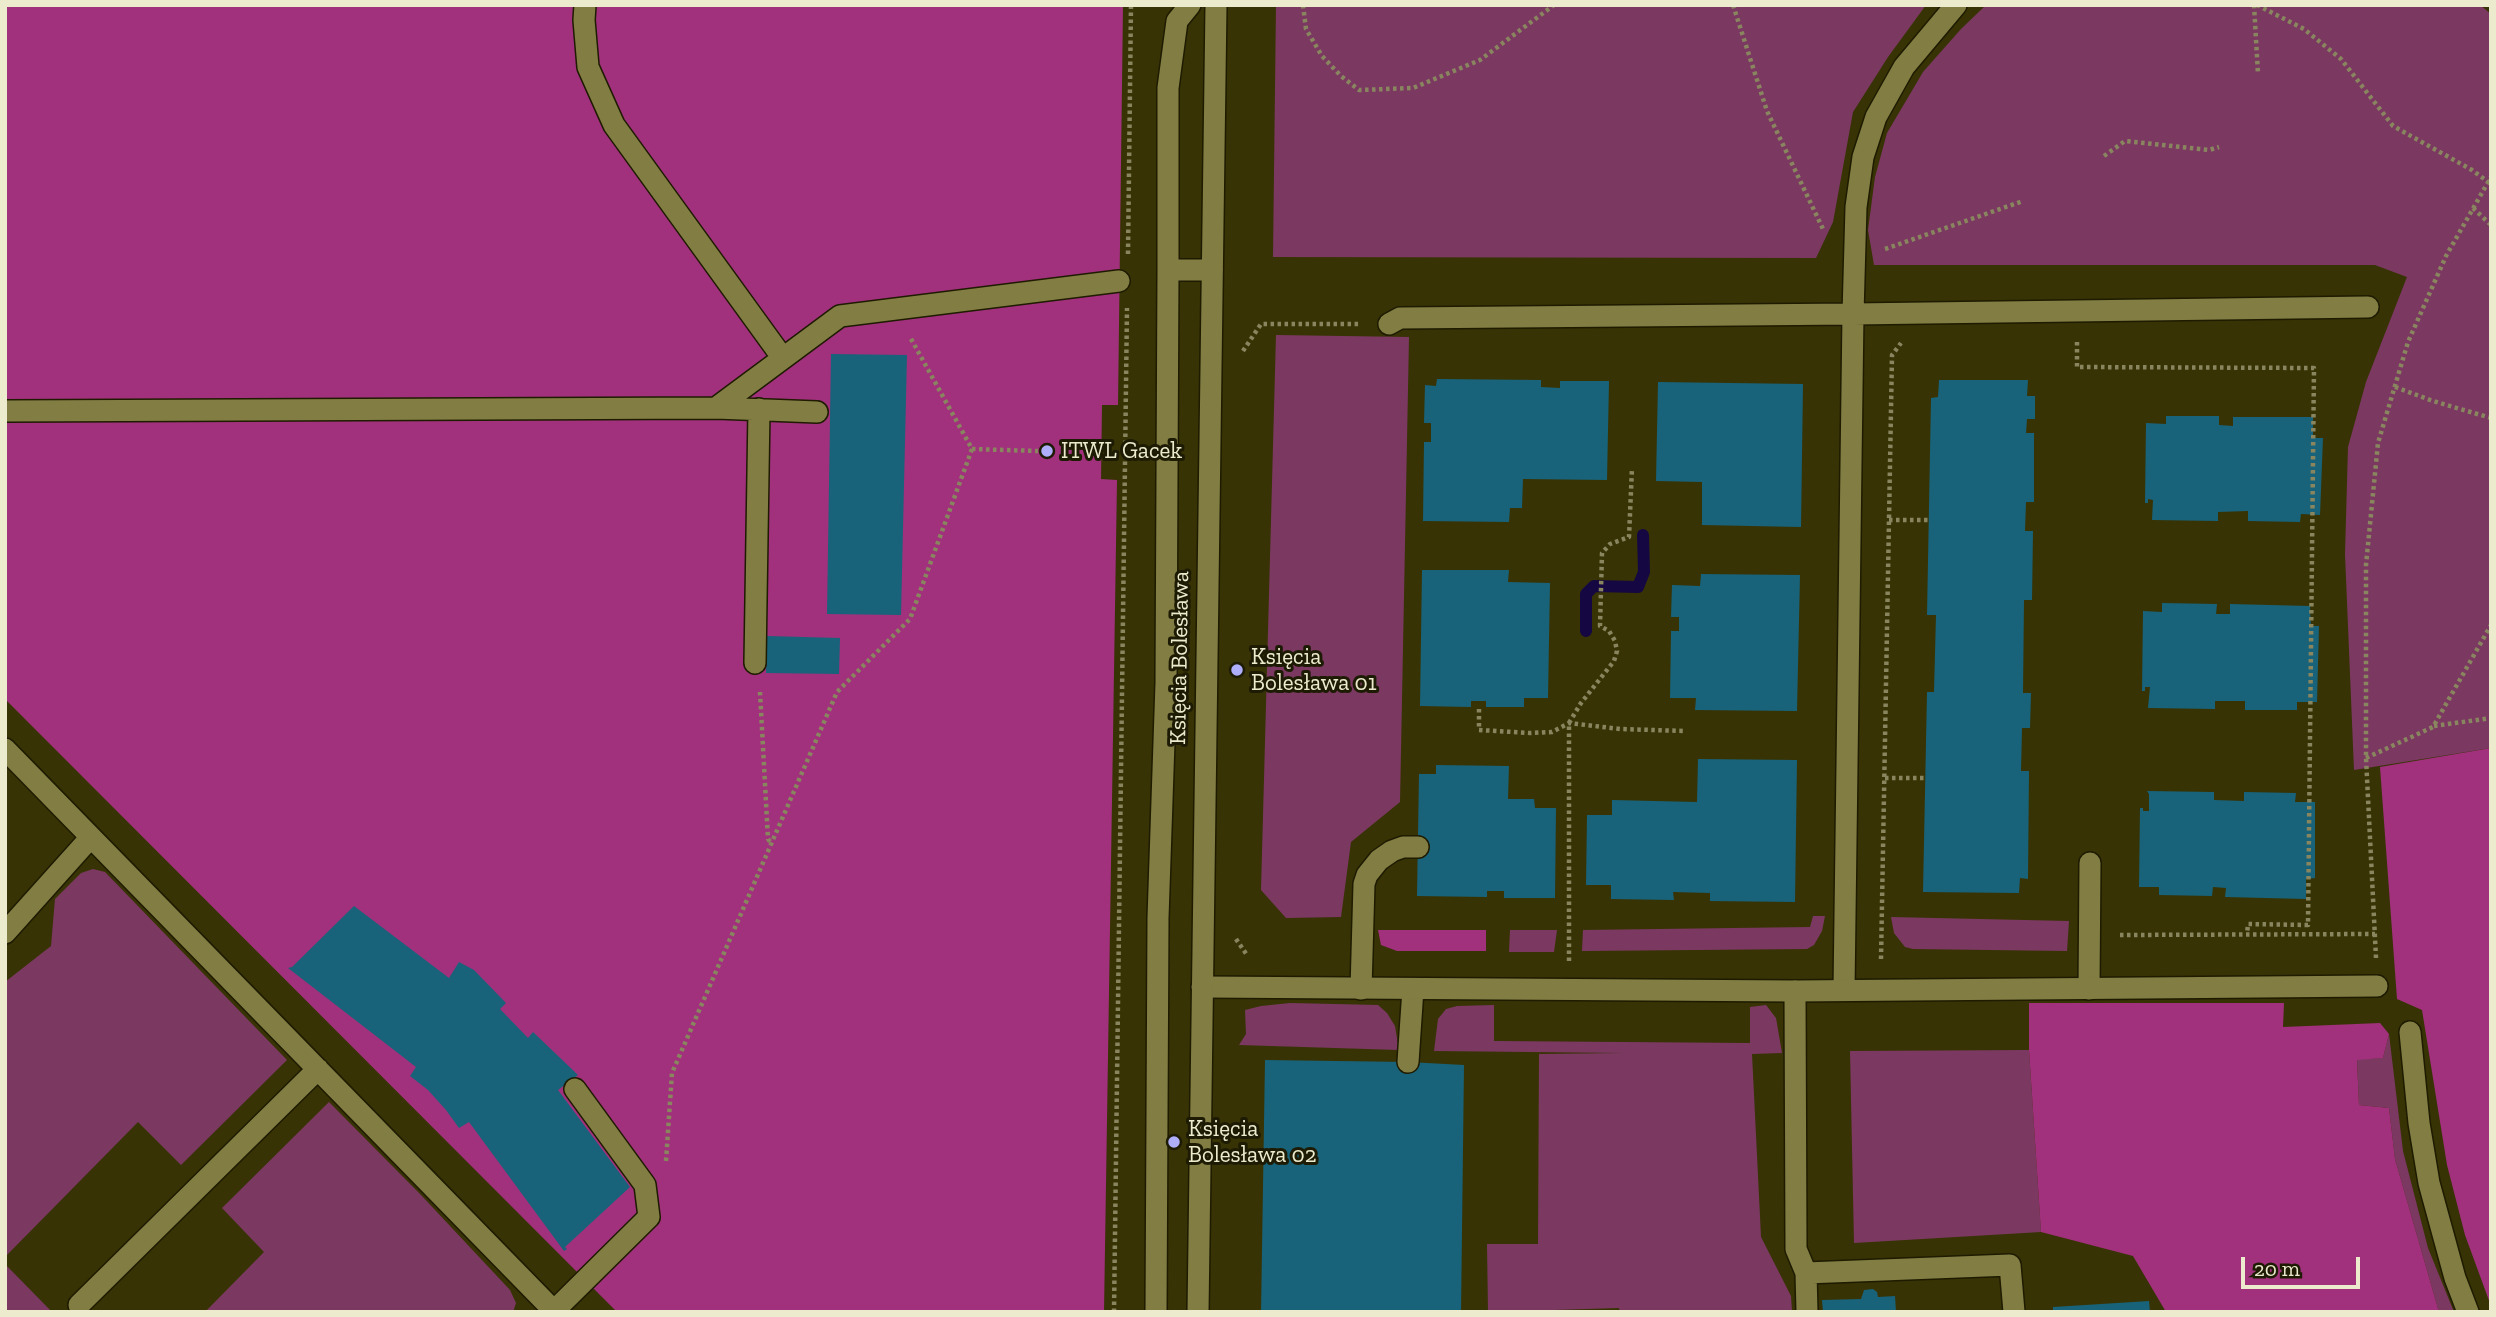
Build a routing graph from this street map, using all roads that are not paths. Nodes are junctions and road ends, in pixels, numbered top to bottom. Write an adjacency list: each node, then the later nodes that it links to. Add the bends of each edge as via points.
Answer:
1 (585, 5): 11 (street, via 588,67 614,125)
2 (1190, 5): 5 (street, via 1177,21 1168,88)
3 (1216, 5): 6 (street, Księcia Bolesława)
4 (1956, 5): 9 (street, via 1904,67 1876,117 1863,157 1856,206)
5 (1168, 270): 6 (street); 36 (street, via 1167,682 1158,918)
6 (1212, 270): 23 (street, Księcia Bolesława)
7 (1123, 273): 11 (street, via 839,316)
8 (2368, 307): 9 (street)
9 (1853, 314): 10 (street, via 1400,318); 27 (street)
10 (1389, 324)
11 (782, 357): 12 (street)
12 (716, 408): 13 (street); 14 (street)
13 (759, 409): 15 (street); 16 (street)
14 (5, 411)
15 (817, 412)
16 (755, 663)
17 (5, 750): 18 (street)
18 (91, 837): 21 (street); 31 (street)
19 (1418, 847): 24 (street, via 1392,851 1367,875)
20 (2090, 863): 26 (street)
21 (5, 933)
22 (2377, 986): 26 (street)
23 (1202, 987): 24 (street); 37 (street, Księcia Bolesława)
24 (1361, 989): 25 (street)
25 (1413, 989): 28 (street); 30 (street)
26 (2089, 989): 27 (street)
27 (1844, 990): 28 (street)
28 (1795, 991): 33 (street, via 1796,1249)
29 (2410, 1032): 40 (street, via 2429,1184)
30 (1408, 1062)
31 (318, 1069): 34 (street); 35 (street)
32 (575, 1089): 35 (street, via 645,1185 649,1217)
33 (1806, 1273): 38 (street); 39 (street, via 2010,1265)
34 (79, 1305)
35 (546, 1309)
36 (1156, 1312)
37 (1198, 1312)
38 (1807, 1312)
39 (2014, 1312)
40 (2468, 1312)

